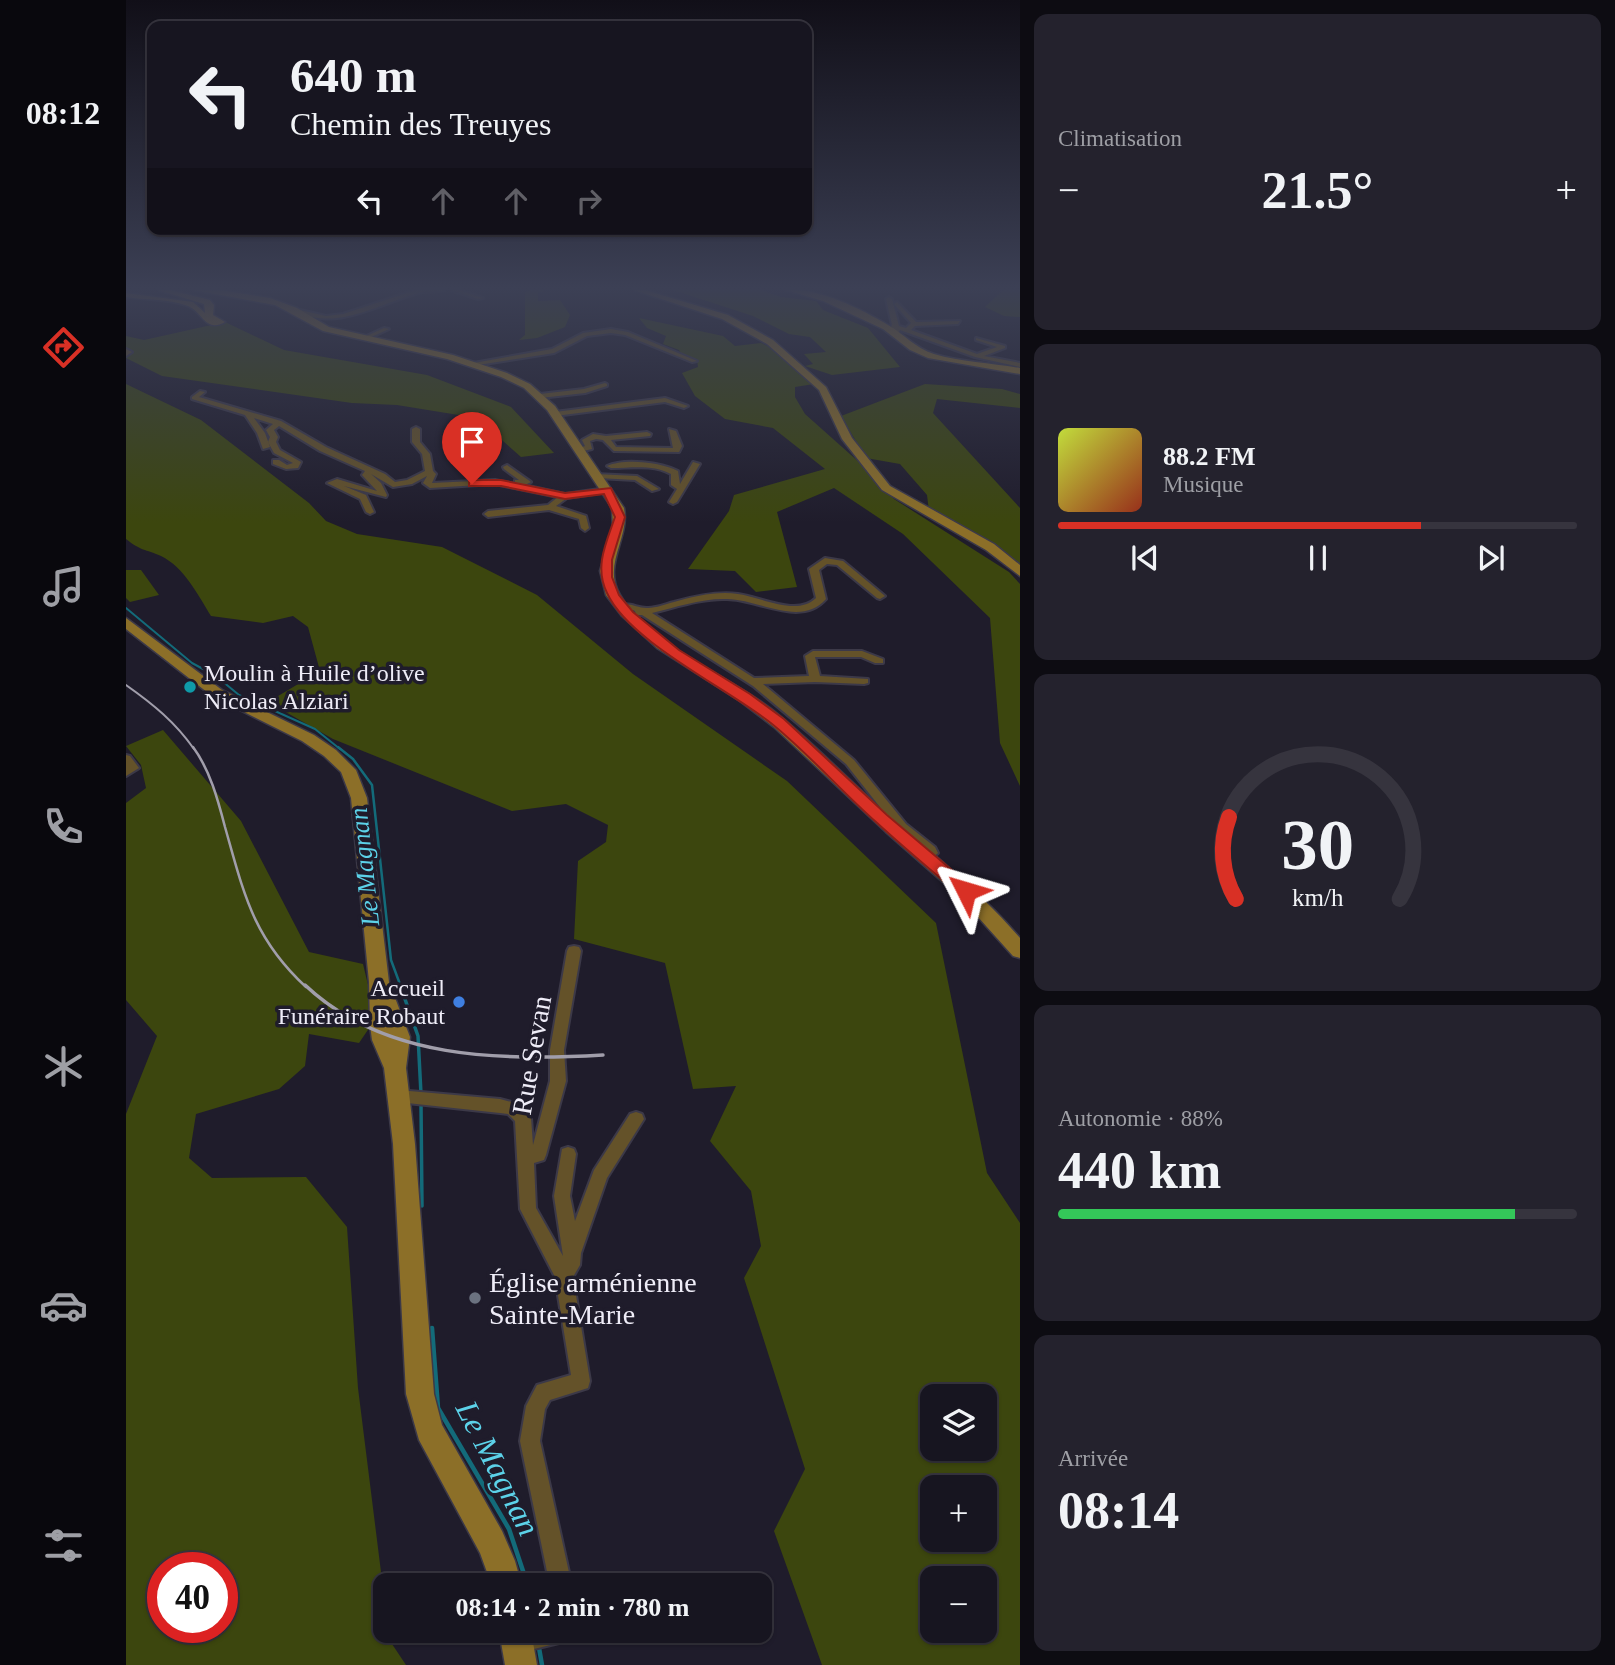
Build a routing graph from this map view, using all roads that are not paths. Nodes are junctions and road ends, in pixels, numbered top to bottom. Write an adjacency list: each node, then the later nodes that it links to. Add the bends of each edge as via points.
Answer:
1 (481, 368): 7 (street, via 519,381)
2 (798, 368): 36 (street, via 823,389 846,439 886,488 990,547)
3 (1000, 368): 4 (street)
4 (1020, 371)
5 (605, 385): 7 (street)
6 (202, 392): 9 (street, via 194,398)
7 (540, 396): 10 (street)
8 (684, 406): 10 (street, via 665,400)
9 (247, 413): 11 (street); 16 (street)
10 (555, 414): 17 (street)
11 (278, 424): 18 (street, via 270,430 272,442 277,451 297,463 286,467); 23 (street)
12 (416, 429): 24 (street, via 416,443 426,454)
13 (672, 431): 15 (street, via 676,450 614,449)
14 (647, 434): 15 (street)
15 (606, 438): 17 (street, via 589,438 589,447)
16 (266, 447)
17 (579, 450): 27 (street)
18 (276, 462)
19 (696, 464): 28 (street)
20 (611, 466): 21 (street)
21 (649, 466): 25 (street); 28 (street, via 671,470 675,485)
22 (508, 467): 26 (street, via 527,482)
23 (369, 470): 24 (street, via 396,485); 33 (street, via 366,475 383,495 331,483 363,497)
24 (429, 472): 26 (street, via 430,486)
25 (637, 478): 27 (street); 29 (street)
26 (495, 482): 30 (street)
27 (603, 483): 30 (street); 39 (street, via 620,517 606,560 606,577 613,595)
28 (682, 488): 31 (street)
29 (655, 489)
30 (565, 496): 32 (street)
31 (673, 502)
32 (550, 507): 34 (street); 35 (street, via 583,518)
33 (370, 512)
34 (488, 514)
35 (585, 528)
36 (1020, 572)
37 (880, 596): 38 (street, via 840,563 825,561 814,569 821,599 813,606 778,607 720,596)
38 (658, 608): 39 (street)
39 (632, 611): 43 (street); 47 (street, via 674,653 779,722)
40 (126, 622): 50 (street, via 217,693 308,738 348,770 359,798 383,1040)
41 (879, 661): 42 (street, via 862,654 813,654)
42 (815, 679): 43 (street); 44 (street)
43 (751, 681): 47 (street, via 850,762 902,827 931,850)
44 (863, 681)
45 (126, 758): 46 (street, via 133,768)
46 (126, 772)
47 (926, 857): 49 (street, via 966,891)
48 (574, 951): 53 (street, Rue Sevan, via 557,1050 554,1100 538,1155)
49 (1020, 951)
50 (402, 1087): 53 (street, via 433,1098 513,1109 523,1118); 56 (street, via 420,1394 429,1430)
51 (636, 1119): 54 (street, via 600,1175)
52 (568, 1154): 54 (street, via 562,1196)
53 (526, 1158): 55 (street, via 528,1209)
54 (572, 1253): 55 (street)
55 (564, 1275): 57 (street, via 581,1381 544,1392 536,1406 530,1441)
56 (503, 1573)
57 (558, 1573)

